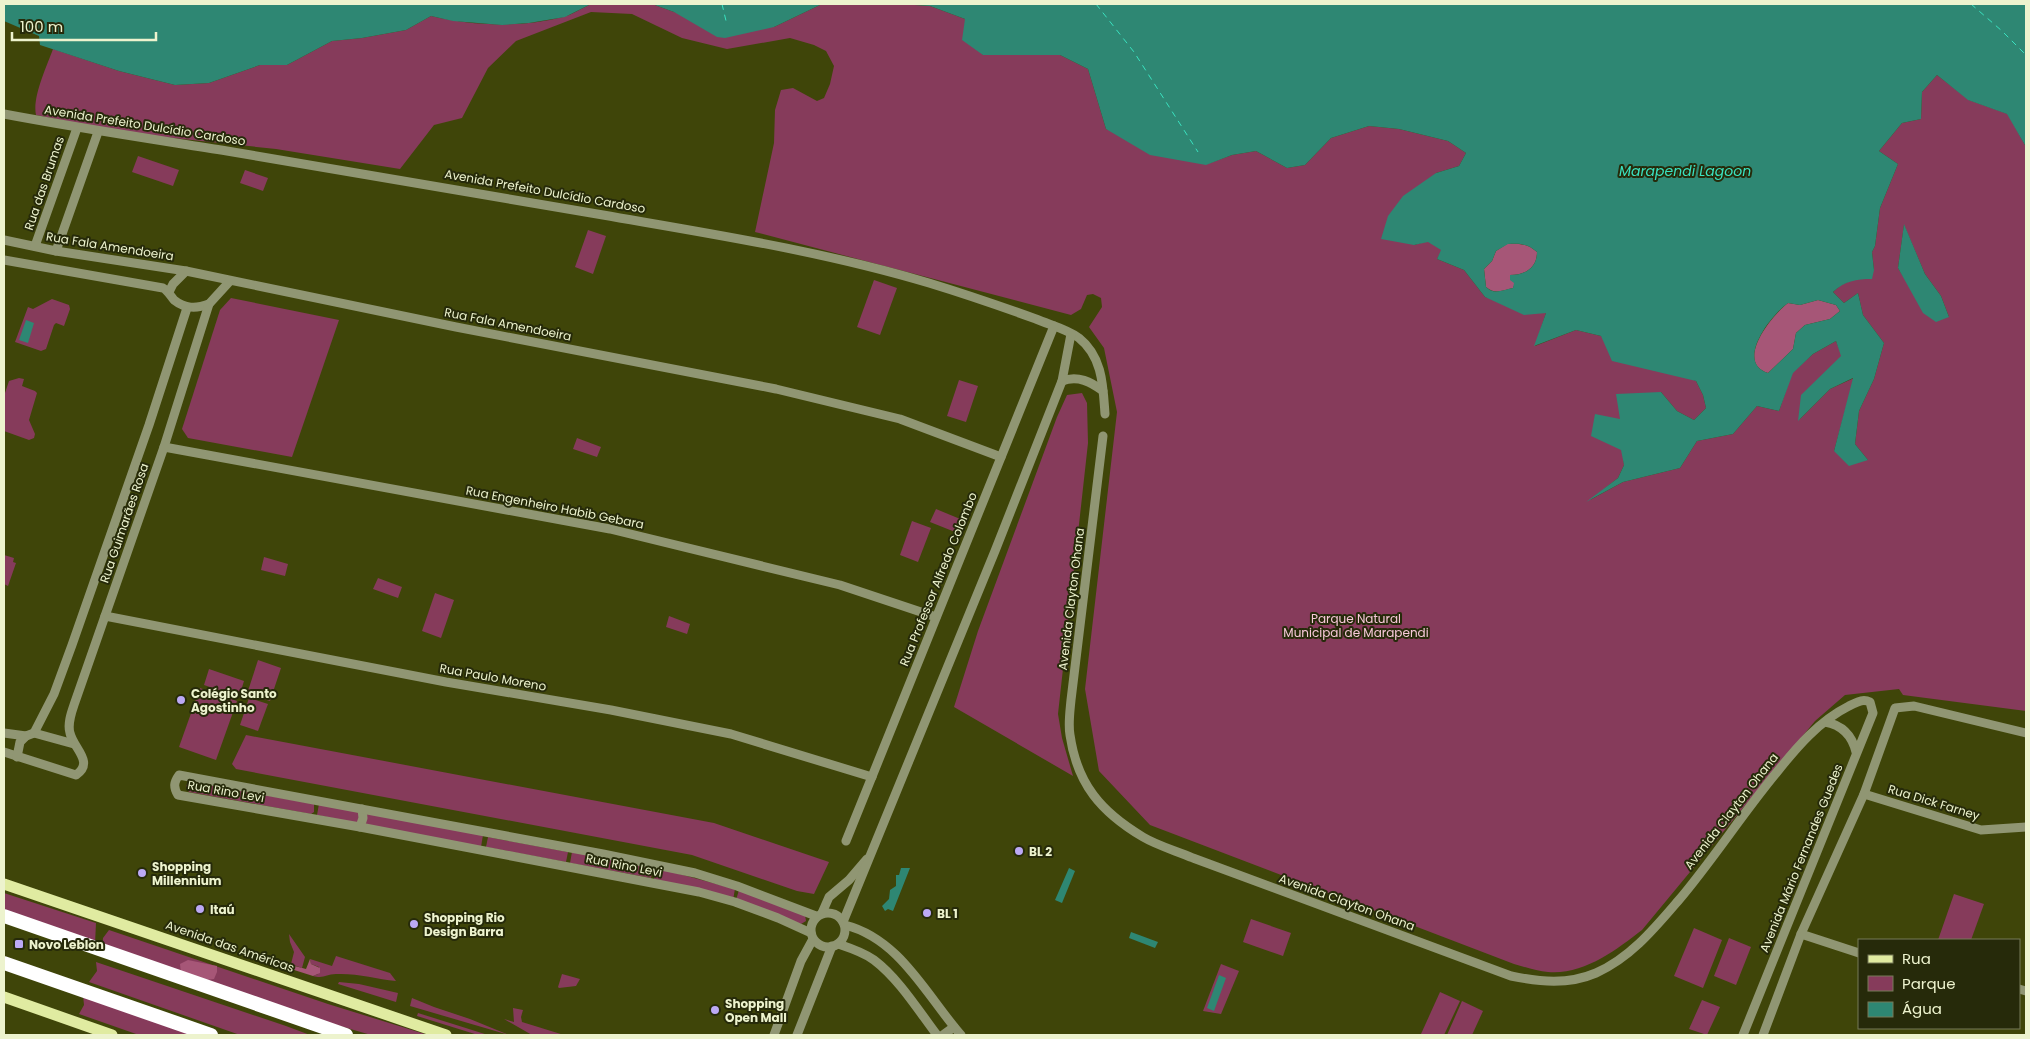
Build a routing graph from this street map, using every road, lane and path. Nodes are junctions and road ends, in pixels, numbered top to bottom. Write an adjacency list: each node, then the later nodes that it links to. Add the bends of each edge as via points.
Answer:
1 (4, 114): 2 (street, Avenida Prefeito Dulcídio Cardoso)
2 (77, 128): 3 (street, Avenida Prefeito Dulcídio Cardoso); 5 (street, Rua das Brumas)
3 (98, 132): 6 (street); 13 (street, Avenida Prefeito Dulcídio Cardoso, via 716,233 907,276)
4 (4, 240): 5 (street, Rua Fala Amendoeira)
5 (35, 246): 6 (street, Rua Fala Amendoeira)
6 (56, 251): 8 (street, Rua Fala Amendoeira)
7 (4, 260): 10 (street, via 97,275 163,288)
8 (186, 272): 9 (street, Rua Fala Amendoeira); 10 (street)
9 (230, 281): 11 (street, Rua Guimarães Rosa); 20 (street, Rua Fala Amendoeira, via 776,389 900,419)
10 (169, 292): 12 (street)
11 (209, 304): 12 (street); 19 (street, Rua Guimarães Rosa)
12 (187, 308): 27 (street, Rua Guimarães Rosa, via 54,694)
13 (1054, 326): 14 (street, Avenida Prefeito Dulcídio Cardoso); 20 (street, Rua Professor Alfredo Colombo)
14 (1071, 334): 15 (street); 16 (street, via 1086,345 1099,364)
15 (1062, 381): 16 (street, via 1085,380); 38 (street)
16 (1103, 392): 17 (street)
17 (1105, 414)
18 (1103, 436): 24 (street, Avenida Clayton Ohana, via 1071,700 1069,733 1074,757 1086,788 1109,813 1144,838 1193,858 1511,976 1540,982 1569,981 1596,973 1621,959 1643,940 1679,900 1790,756)
19 (164, 447): 21 (street, Rua Guimarães Rosa); 22 (street, Rua Engenheiro Habib Gebara, via 610,529 840,585)
20 (1001, 457): 22 (street, Rua Professor Alfredo Colombo)
21 (105, 616): 28 (street, Rua Guimarães Rosa, via 70,721); 32 (street, Rua Paulo Moreno, via 731,734)
22 (936, 617): 32 (street, Rua Professor Alfredo Colombo)
23 (1857, 702): 24 (street, Avenida Clayton Ohana); 30 (street, Avenida Mário Fernandes Guedes, via 1867,701 1874,709)
24 (1824, 722): 30 (street, via 1845,730 1852,738)
25 (2026, 733): 33 (street, via 1914,706 1895,708)
26 (4, 734): 27 (street)
27 (30, 734): 28 (street); 31 (street, Rua Guimarães Rosa, via 20,742)
28 (74, 744): 31 (street, Rua Guimarães Rosa, via 84,757 84,766 76,775)
29 (4, 752): 31 (street)
30 (1856, 752): 59 (street, Avenida Mário Fernandes Guedes)
31 (17, 757)
32 (872, 777): 37 (street, Rua Professor Alfredo Colombo)
33 (1864, 794): 36 (street, Rua Dick Farney, via 1981,830); 43 (street)
34 (362, 809): 35 (street); 35 (street, Rua Rino Levi, via 179,775 174,785 178,795); 40 (street, Rua Rino Levi, via 695,873)
35 (360, 827): 44 (street, Rua Rino Levi, via 699,892 778,918)
36 (2026, 827)
37 (846, 841)
38 (874, 849): 40 (street, via 850,880 830,897); 42 (street)
39 (4, 884): 53 (main road, Avenida das Américas)
40 (819, 915): 42 (street, via 835,914); 44 (street, via 811,924)
41 (4, 916): 52 (highway)
42 (844, 924): 45 (street, via 845,934); 49 (street, via 870,934 904,961)
43 (1801, 934): 46 (street); 60 (street)
44 (812, 936): 45 (street, via 821,946); 54 (street)
45 (835, 945): 55 (street); 56 (street, via 873,960)
46 (1858, 953)
47 (4, 963): 51 (highway)
48 (4, 997): 50 (main road)
49 (954, 1027): 57 (street); 58 (street)
50 (112, 1035)
51 (211, 1035)
52 (346, 1035)
53 (446, 1035)
54 (774, 1035)
55 (797, 1035)
56 (937, 1035)
57 (943, 1035)
58 (961, 1035)
59 (1743, 1035)
60 (1762, 1035)

